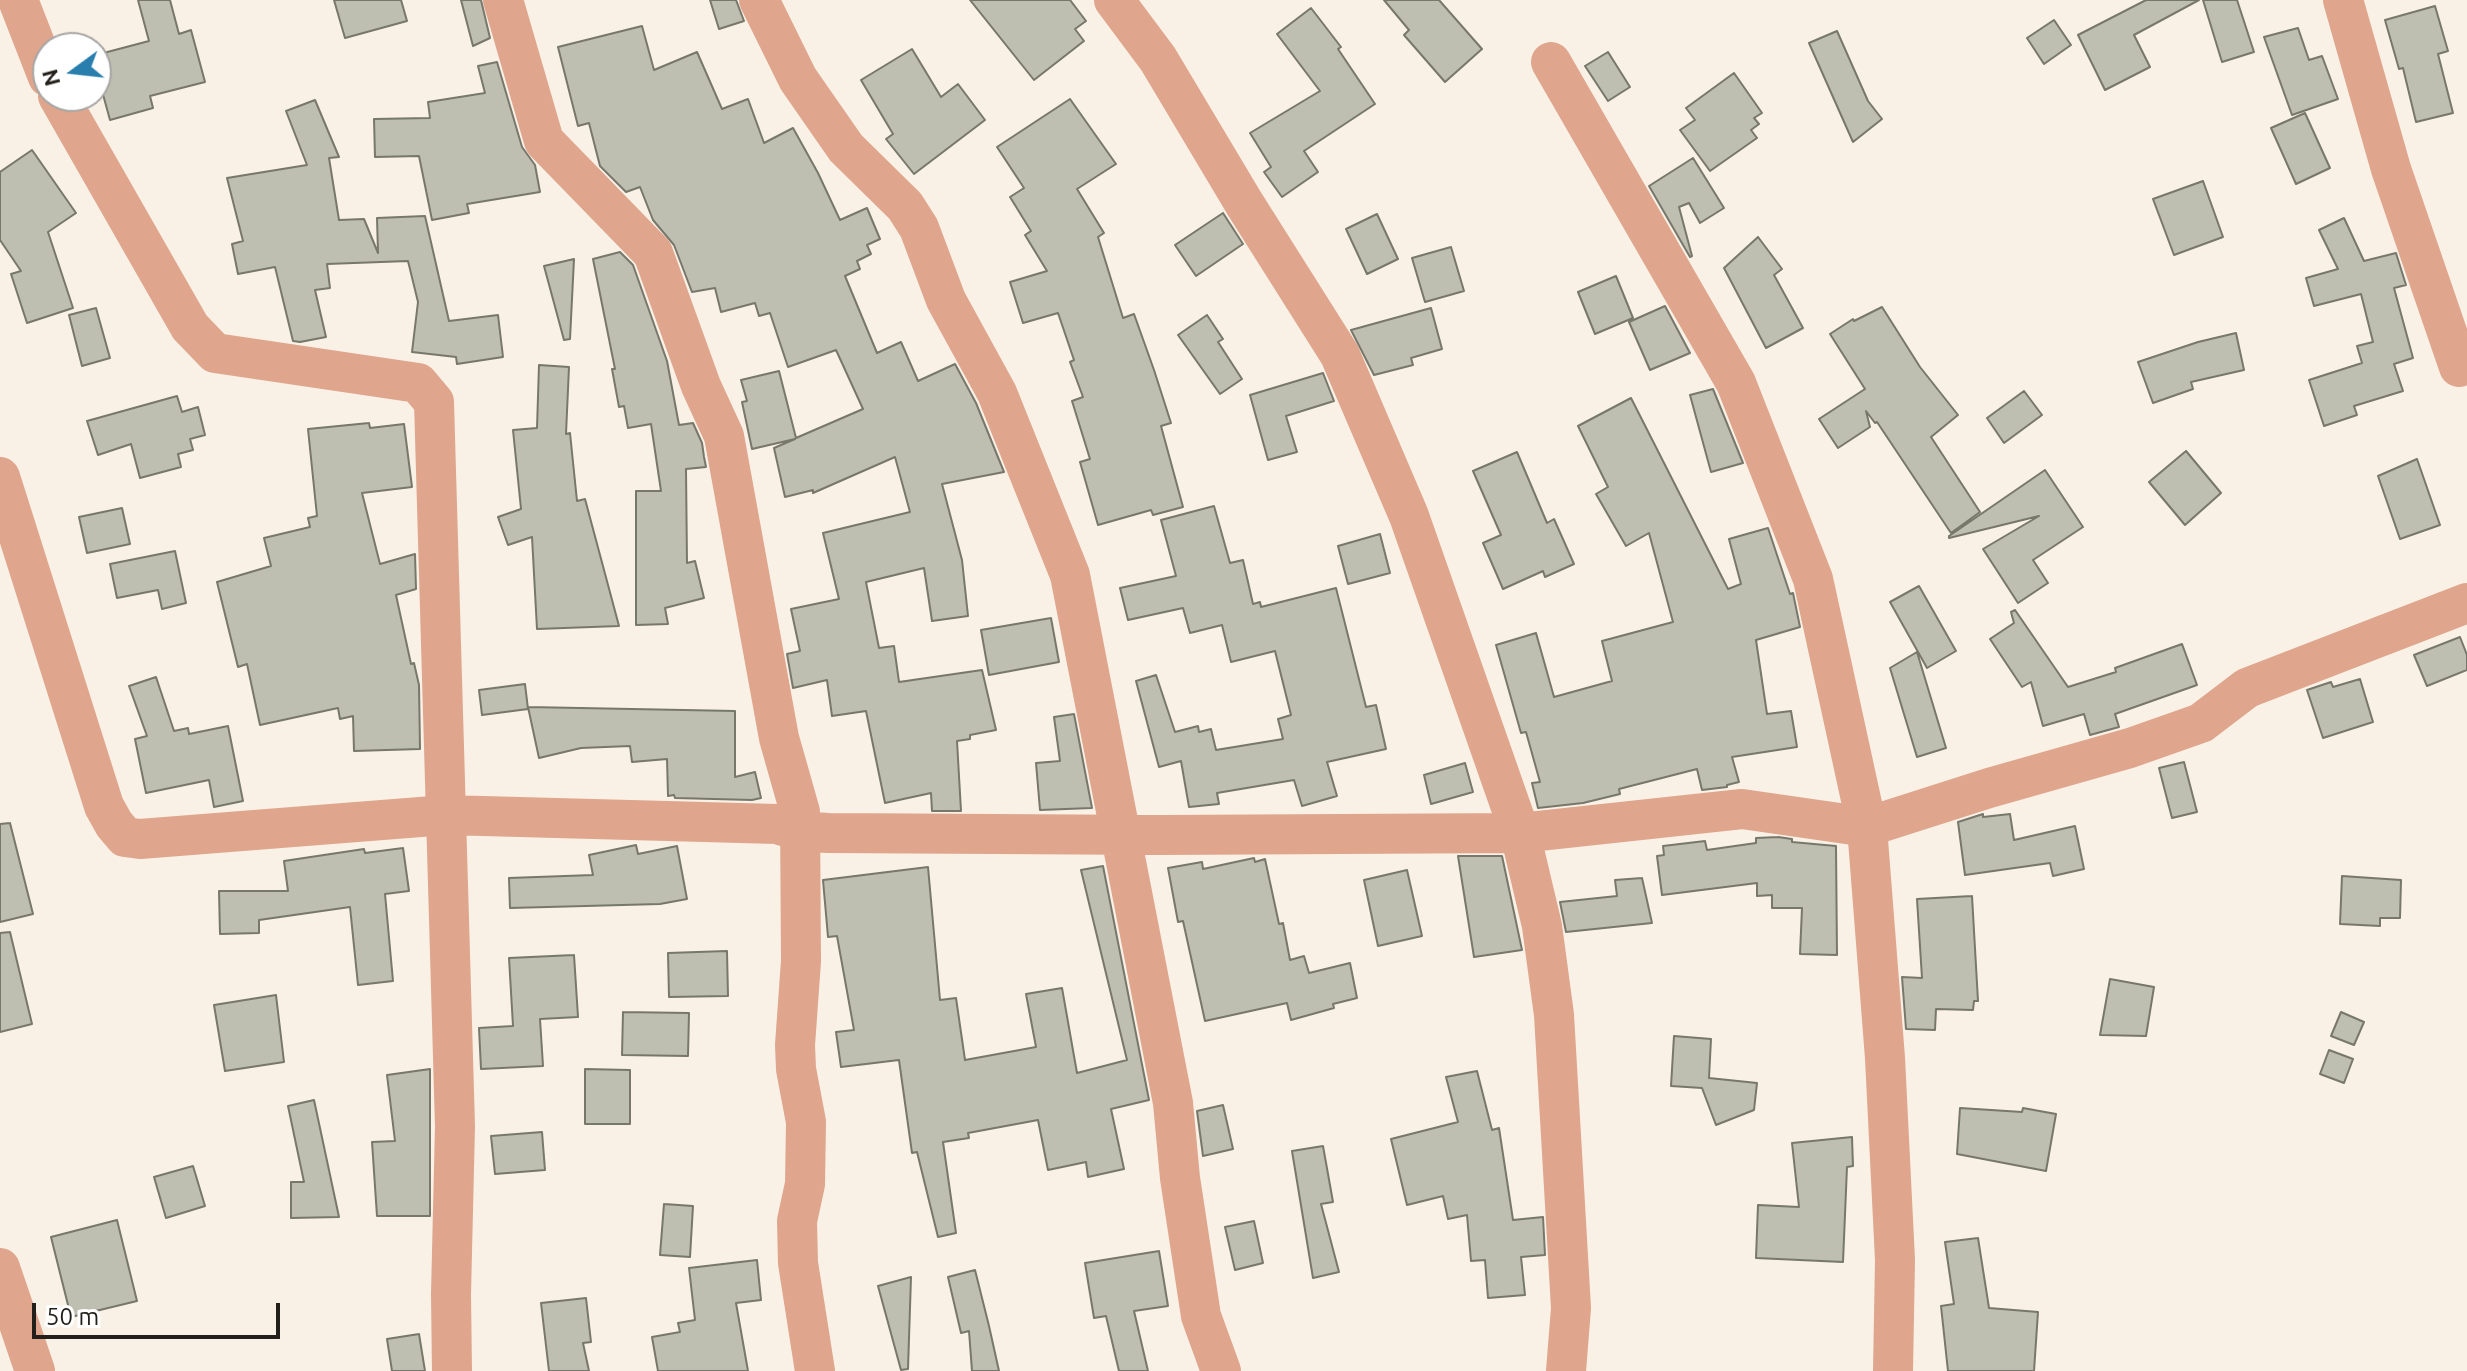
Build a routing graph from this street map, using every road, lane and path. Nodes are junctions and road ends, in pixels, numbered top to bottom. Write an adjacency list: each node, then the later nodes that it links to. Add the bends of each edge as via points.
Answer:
1 (18, 0): 6 (street)
2 (503, 0): 14 (street, via 544,141 653,253 724,436)
3 (759, 0): 16 (street, via 798,79 846,148 905,206 919,228 946,300 997,393 1070,575)
4 (1114, 0): 15 (street, via 1158,59 1340,355 1409,516)
5 (2343, 0): 9 (street, via 2391,169)
6 (32, 36)
7 (1551, 62): 13 (street, via 1736,383 1813,579)
8 (67, 112): 12 (street, via 190,327 215,353 418,383 434,402)
9 (2459, 367)
10 (0, 477): 12 (street, via 104,806 125,837)
11 (2467, 603): 13 (street, via 2247,688 2201,723)
12 (446, 815): 14 (street, via 777,824); 19 (street, via 455,1126)
13 (1867, 827): 15 (street, via 1742,809); 23 (street, via 1895,1260)
14 (800, 831): 16 (street); 20 (street, via 801,961 795,1045 806,1122 798,1263)
15 (1520, 833): 16 (street); 22 (street, via 1542,926 1554,1015 1571,1308)
16 (1120, 835): 21 (street, via 1173,1103 1201,1316)
17 (0, 1268): 18 (street)
18 (35, 1371)
19 (452, 1371)
20 (815, 1371)
21 (1221, 1371)
22 (1566, 1371)
23 (1893, 1371)

